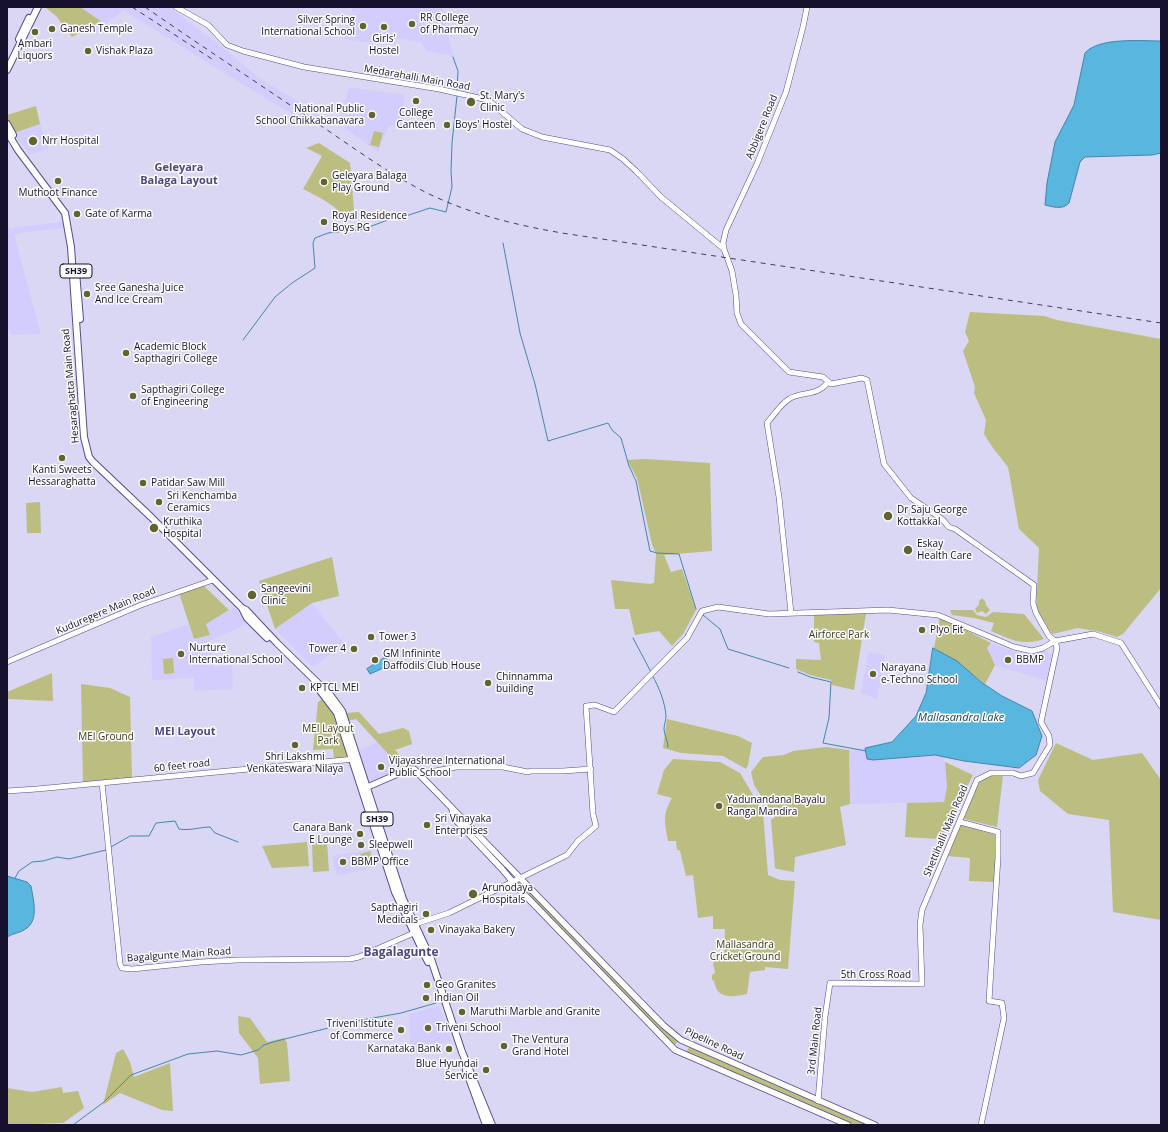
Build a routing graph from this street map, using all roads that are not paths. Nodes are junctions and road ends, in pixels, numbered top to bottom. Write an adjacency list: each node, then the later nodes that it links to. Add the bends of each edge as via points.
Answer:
1 (34, 7): 5 (main road)
2 (38, 7): 6 (main road)
3 (176, 7): 9 (street, Medarahalli Main Road, via 208,25 227,45 243,51 304,67 440,89 488,100 522,129 542,137 610,150 644,178 661,197)
4 (807, 7): 9 (street, Abbigere Road, via 786,92 757,164 726,230)
5 (7, 62)
6 (7, 70)
7 (7, 124): 11 (main road, Hesaraghatta Main Road / SH39, via 64,206 71,223 77,279)
8 (7, 132): 11 (main road, Hesaraghatta Main Road, via 65,214 71,248)
9 (724, 249): 10 (street, via 732,270 737,313 741,324 789,372 823,377)
10 (828, 382): 13 (street, via 825,387 811,393 790,398 767,423 779,497); 14 (street, via 831,384 862,378 868,380 884,464 911,498 1034,585 1033,603 1036,613 1049,636)
11 (86, 437): 12 (main road, via 95,460)
12 (213, 580): 15 (street, Kuduregere Main Road, via 141,605); 17 (main road, via 242,608 247,618 315,684 332,705)
13 (791, 613): 14 (street, via 888,610 912,612 938,615 1014,647 1032,651); 18 (street, via 769,614 718,607 702,611 687,638 614,712 595,705 586,706)
14 (1055, 641): 16 (street, via 1092,634 1121,642); 24 (street, Shettihalli Main Road, via 1057,648 1041,722 1050,736 1050,745 1033,773 1021,776 1012,773 991,773 977,780)
15 (7, 662)
16 (1161, 706)
17 (355, 759): 20 (street, 60 feet road); 21 (main road)
18 (591, 769): 19 (street, via 528,772 503,767 456,767); 25 (street, via 596,826 578,841 567,855)
19 (420, 774): 21 (main road, via 414,769 409,769); 23 (main road)
20 (102, 783): 22 (street, 60 feet road); 28 (street, Bagalgunte Main Road, via 122,968 237,960 350,959)
21 (365, 788): 27 (main road, via 395,892)
22 (7, 791)
23 (452, 809): 25 (main road, Pipeline Road); 26 (main road, Pipeline Road, via 454,818)
24 (960, 822): 30 (street, Shettihalli Main Road, via 922,910); 36 (street, via 998,832 989,1001 1002,1003 1004,1018)
25 (520, 878): 26 (street); 31 (main road, Pipeline Road, via 681,1040)
26 (512, 882): 27 (street, via 445,915); 34 (main road, Pipeline Road, via 675,1050)
27 (412, 925): 28 (main road)
28 (416, 932): 32 (main road); 33 (main road, via 431,959 462,1052)
29 (830, 983): 30 (street, 5th Cross Road); 31 (street, 3rd Main Road)
30 (922, 984)
31 (818, 1101): 35 (main road, Pipeline Road)
32 (486, 1125)
33 (492, 1125)
34 (848, 1125)
35 (875, 1125)
36 (981, 1125)

